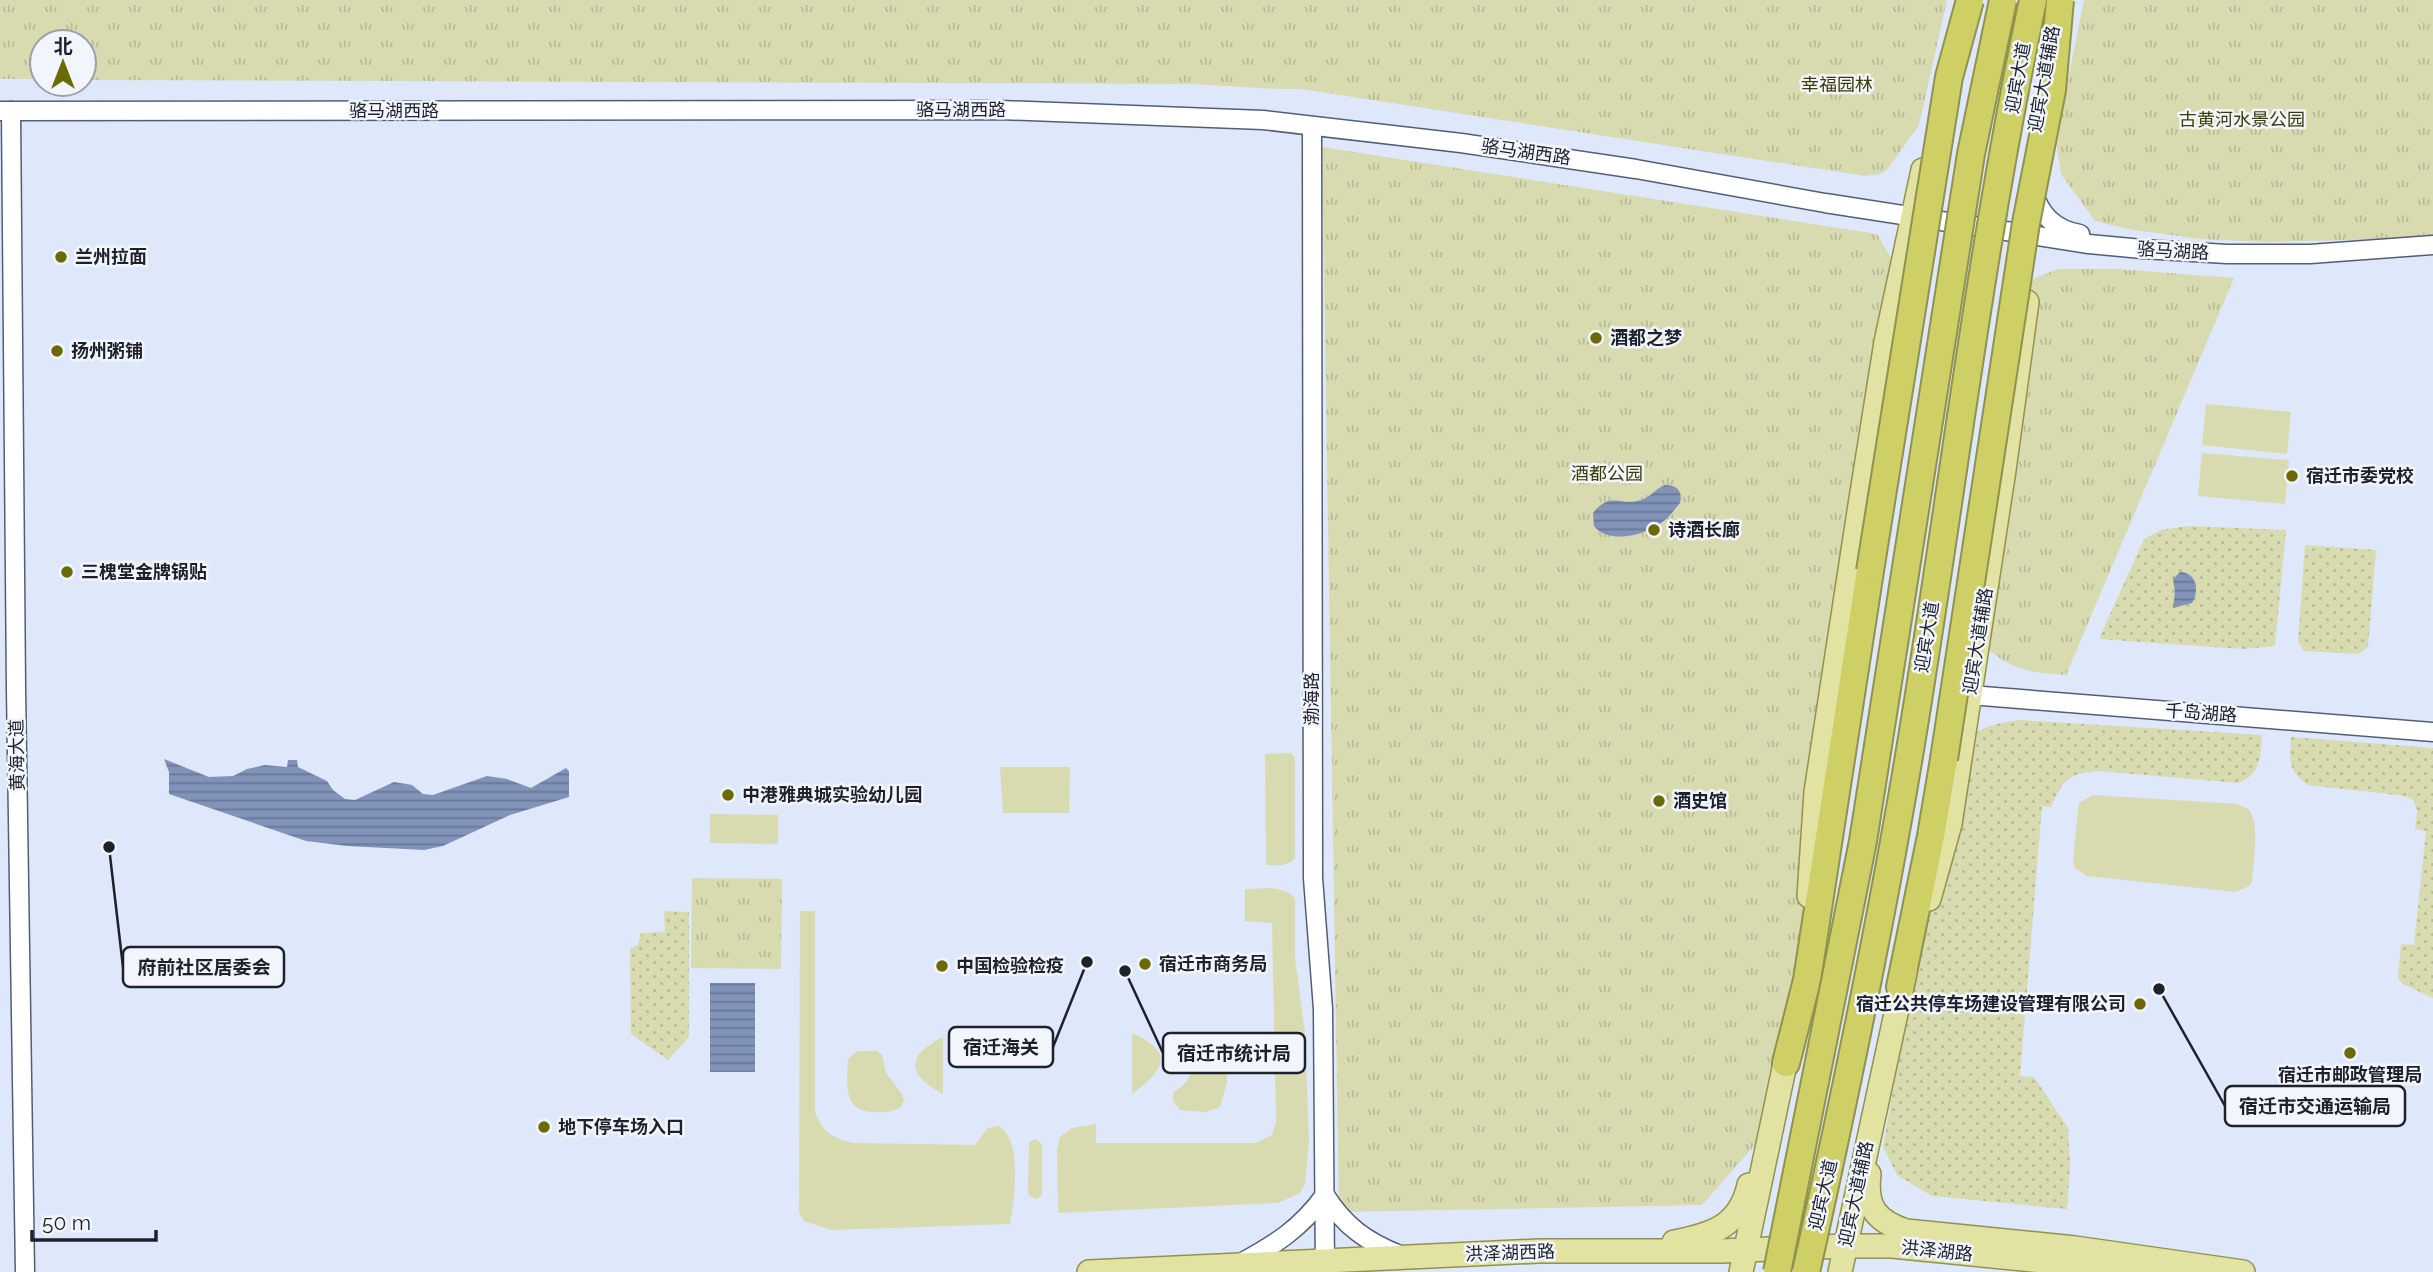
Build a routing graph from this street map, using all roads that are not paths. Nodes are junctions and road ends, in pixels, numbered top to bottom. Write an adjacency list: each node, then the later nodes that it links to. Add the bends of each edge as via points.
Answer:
1 (1962, 0): 9 (main road)
2 (1970, 0): 19 (highway, bridge, via 1949,77 1807,980)
3 (2003, 0): 27 (highway, 迎宾大道, bridge, via 1969,167 1863,841)
4 (2033, 0): 34 (highway, 迎宾大道, bridge, via 1981,281 1909,755 1855,1052)
5 (2059, 0): 8 (main road, 迎宾大道辅路); 17 (highway, bridge, via 2052,90 2026,223 1931,836)
6 (6, 111): 7 (street, 骆马湖西路, via 1000,110); 13 (street, 黄海大道)
7 (1312, 126): 9 (street, 骆马湖西路, via 1636,169); 20 (street, 渤海路, via 1312,878 1323,1009)
8 (2030, 178): 10 (main road, 迎宾大道辅路); 12 (street, via 2037,205 2049,222 2074,233 2150,246)
9 (1914, 216): 10 (street, 骆马湖路); 19 (main road, via 1886,342 1816,792 1806,940)
10 (2028, 234): 12 (street, 骆马湖路, via 2142,249); 14 (main road, 迎宾大道辅路, via 2026,303)
11 (2433, 245): 12 (street, 骆马湖路)
12 (2310, 254)
13 (8, 689): 15 (street, 黄海大道)
14 (1970, 695): 16 (street, 千岛湖路); 17 (main road, 迎宾大道辅路, via 1950,824)
15 (8, 712): 22 (street, 黄海大道)
16 (2433, 732)
17 (1900, 987): 18 (main road, 迎宾大道辅路)
18 (1891, 1029): 21 (main road, 迎宾大道辅路); 37 (main road, via 1891,1072 1867,1194 1873,1210 1890,1225 1906,1231)
19 (1786, 1063): 23 (main road); 24 (main road, via 1762,1131 1747,1197 1727,1225 1673,1242)
20 (1325, 1195): 26 (street, via 1341,1219 1363,1238); 28 (street, via 1297,1227); 29 (street, 渤海路)
21 (1845, 1246): 23 (main road, 洪泽湖路); 35 (main road, 迎宾大道辅路); 36 (main road, 洪泽湖路, via 1892,1246)
22 (24, 1247): 30 (street, 黄海大道); 31 (street)
23 (1746, 1250): 25 (main road, 洪泽湖路); 33 (main road)
24 (1538, 1251): 25 (main road, 洪泽湖西路); 26 (main road, 洪泽湖西路)
25 (1721, 1251)
26 (1406, 1258): 29 (main road, 洪泽湖西路)
27 (1780, 1260)
28 (1236, 1266): 29 (main road, 洪泽湖西路); 32 (main road, 洪泽湖西路)
29 (1325, 1267)
30 (25, 1272)
31 (37, 1272)
32 (1089, 1272)
33 (1741, 1272)
34 (1806, 1272)
35 (1840, 1272)
36 (2153, 1272)
37 (2244, 1272)

